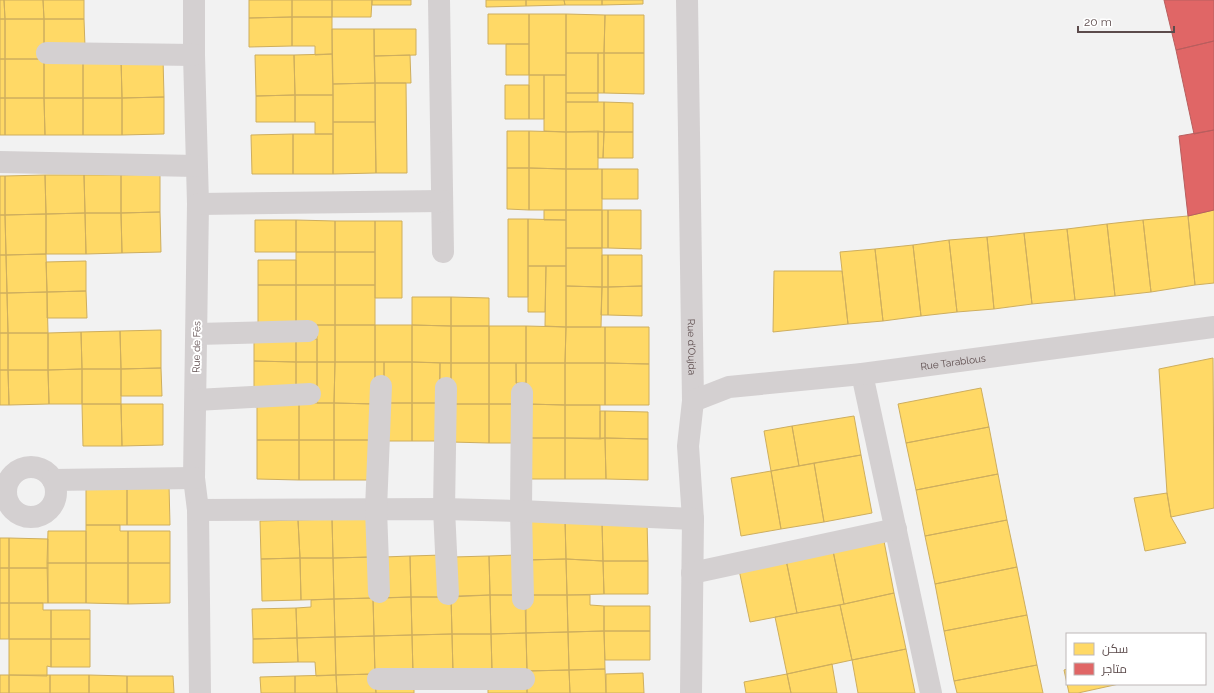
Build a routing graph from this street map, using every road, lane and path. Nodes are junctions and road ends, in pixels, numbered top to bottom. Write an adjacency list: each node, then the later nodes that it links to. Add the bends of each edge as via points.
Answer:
1 (194, 0): 5 (street, Rue de Fès)
2 (439, 0): 8 (street)
3 (687, 0): 20 (street, Rue d'Oujda)
4 (47, 53): 5 (street)
5 (194, 55): 7 (street, Rue de Fès)
6 (0, 162): 7 (street)
7 (196, 166): 9 (street, Rue de Fès)
8 (442, 201): 9 (street); 10 (street)
9 (198, 204): 13 (street, Rue de Fès)
10 (443, 252)
11 (1214, 327): 14 (street, Rue Tarablous)
12 (308, 331): 13 (street)
13 (197, 334): 19 (street, Rue de Fès)
14 (862, 374): 20 (street, Rue Tarablous, via 729,387); 29 (street)
15 (381, 386): 24 (street)
16 (446, 388): 25 (street)
17 (522, 393): 27 (street)
18 (310, 394): 19 (street)
19 (196, 400): 21 (street, Rue de Fès)
20 (693, 401): 28 (street, Rue d'Oujda, via 688,446)
21 (194, 478): 23 (street); 26 (street, Rue de Fès)
22 (4, 480): 23 (street, via 24,467 36,467); 23 (street, via 7,503 15,512 25,517 47,512 54,503)
23 (54, 480)
24 (376, 509): 25 (street); 26 (street); 31 (street)
25 (444, 509): 27 (street); 32 (street)
26 (198, 510): 37 (street, Rue de Fès)
27 (521, 511): 28 (street); 33 (street)
28 (693, 519): 30 (street, Rue d'Oujda)
29 (896, 529): 30 (street); 39 (street)
30 (692, 573): 38 (street, Rue d'Oujda)
31 (379, 592)
32 (448, 594)
33 (523, 599)
34 (378, 679): 36 (street)
35 (524, 679): 36 (street)
36 (450, 686)
37 (200, 693)
38 (691, 693)
39 (931, 693)

